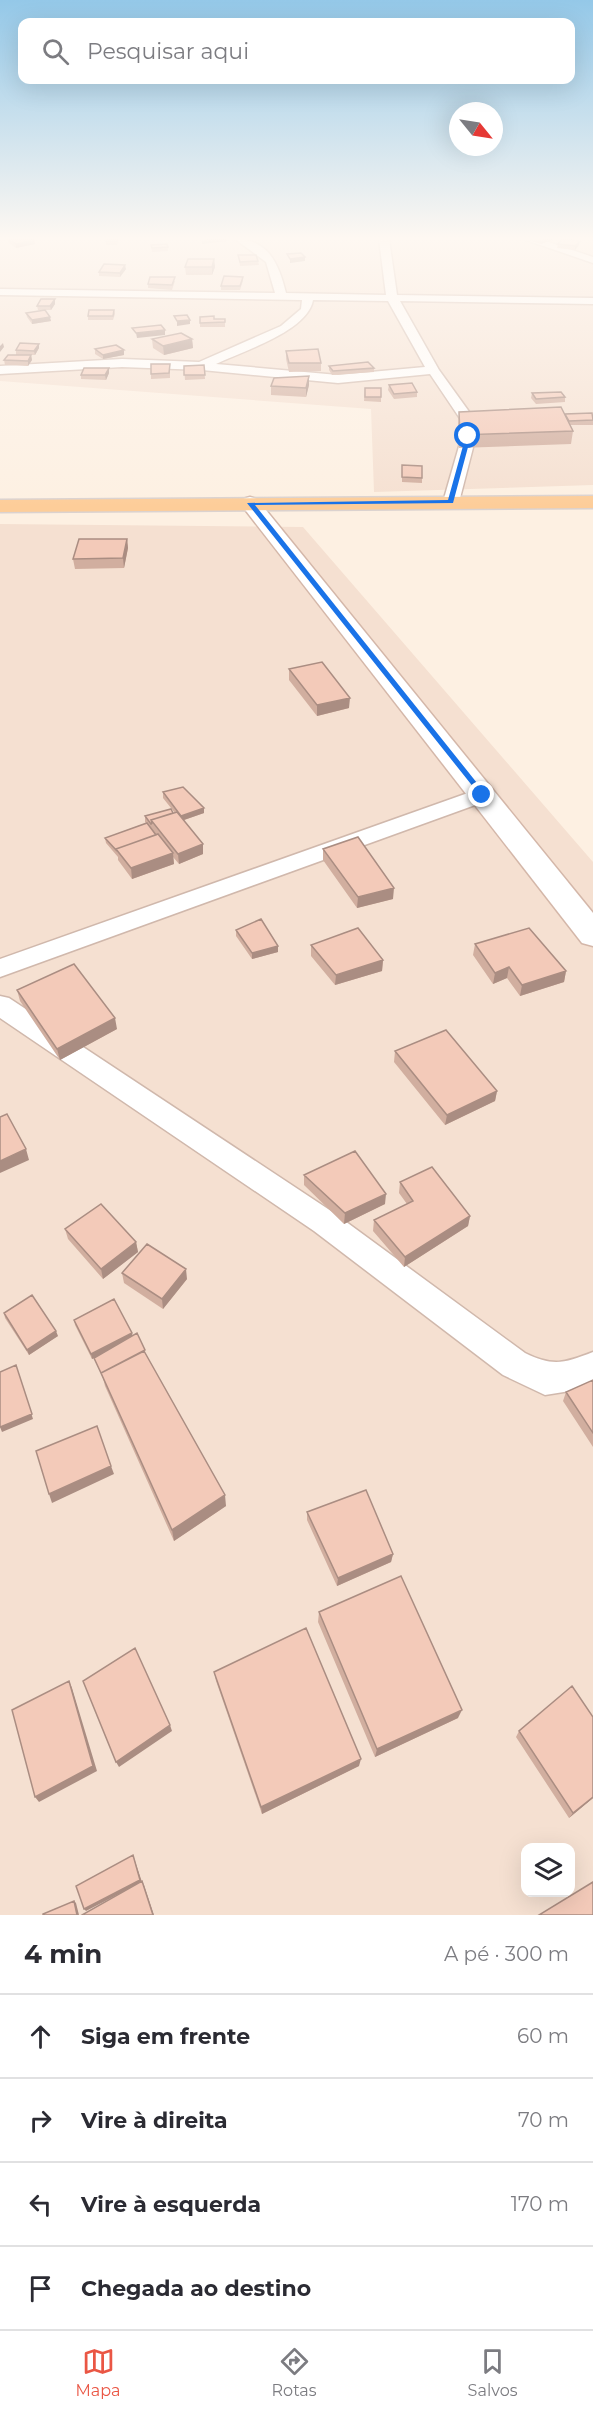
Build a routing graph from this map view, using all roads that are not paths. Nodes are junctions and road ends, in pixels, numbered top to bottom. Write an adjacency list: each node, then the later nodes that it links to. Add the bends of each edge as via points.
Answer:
1 (284, 328): 3 (street)
2 (410, 328): 4 (street)
3 (202, 366): 4 (street, via 338,379); 5 (street, via 122,363)
4 (433, 369): 6 (street, via 468,420 468,436)
5 (0, 370)
6 (451, 502): 7 (main road); 8 (main road)
7 (593, 502)
8 (250, 503): 9 (main road); 10 (street)
9 (0, 506)
10 (482, 795): 11 (street); 12 (street)
11 (593, 935)
12 (0, 968)
13 (0, 1005): 14 (street, via 324,1222 514,1364 545,1379 570,1376)
14 (593, 1367)

